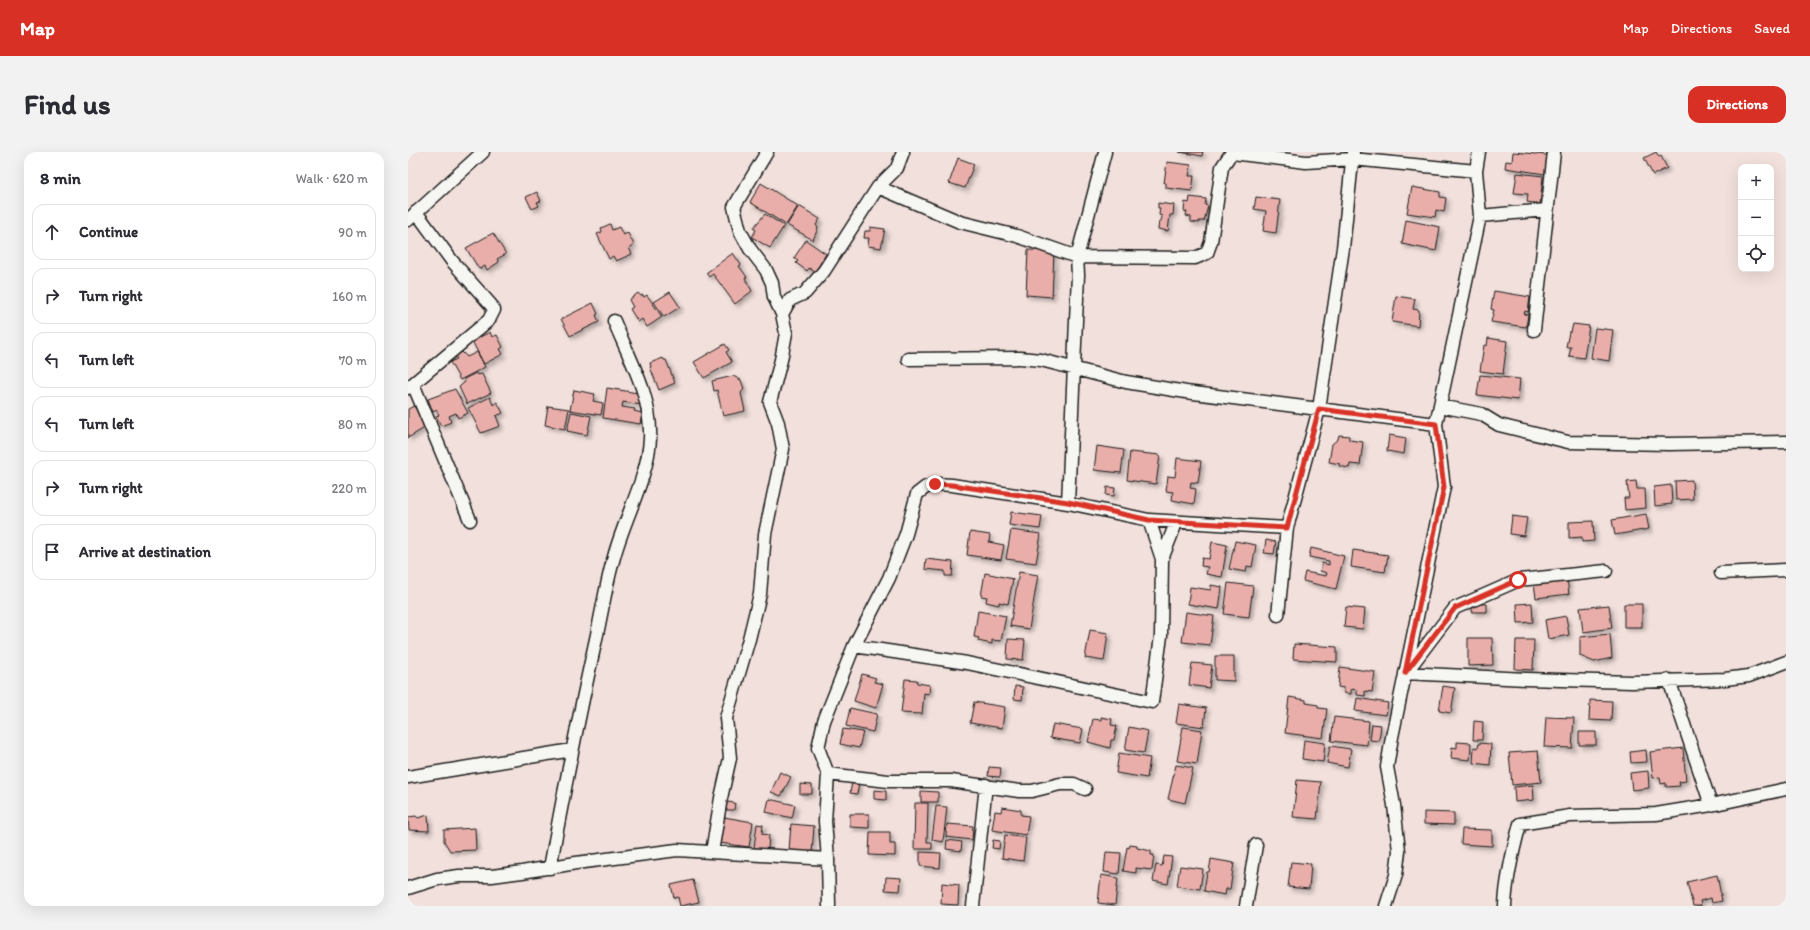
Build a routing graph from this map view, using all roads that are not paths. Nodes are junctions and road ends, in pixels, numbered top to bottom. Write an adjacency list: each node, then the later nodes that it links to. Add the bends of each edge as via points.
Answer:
1 (483, 152): 12 (street)
2 (767, 152): 15 (street, via 734,206 740,231 766,270)
3 (903, 152): 10 (street, via 897,168)
4 (1105, 152): 14 (street)
5 (1479, 152): 9 (street)
6 (1554, 152): 11 (street)
7 (1232, 153): 8 (street, via 1306,162); 14 (street, via 1222,167 1211,242 1207,253 1195,258)
8 (1353, 155): 9 (street); 22 (street, via 1343,248)
9 (1476, 171): 13 (street)
10 (878, 187): 14 (street, via 960,222 1017,236); 15 (street, via 824,271 805,293 790,300)
11 (1546, 210): 13 (street); 17 (street)
12 (412, 216): 20 (street, via 494,310 489,320)
13 (1480, 216): 21 (street)
14 (1077, 257): 19 (street)
15 (782, 314): 47 (street, via 786,333 770,402 784,449 765,534 760,594 750,639 726,718 730,758 720,798)
16 (614, 322): 39 (street, via 648,405 650,439 644,474 614,557)
17 (1534, 330)
18 (908, 359): 19 (street, via 1020,358 1041,360)
19 (1074, 369): 22 (street, via 1126,382); 25 (street)
20 (411, 386): 26 (street)
21 (1440, 406): 23 (street); 24 (street, via 1481,414 1499,425 1568,442)
22 (1319, 409): 23 (street); 29 (street)
23 (1436, 424): 37 (street, via 1444,487)
24 (1786, 442)
25 (1068, 502): 27 (street); 35 (street, via 952,485 935,484 926,487 917,494 906,534 889,578)
26 (470, 520)
27 (1149, 520): 28 (street); 30 (street)
28 (1176, 522): 29 (street); 30 (street)
29 (1287, 528): 34 (street)
30 (1162, 558): 35 (street, via 1161,636 1152,702 967,663)
31 (1786, 570): 33 (street)
32 (1606, 571): 37 (street, via 1518,580 1455,608)
33 (1721, 573)
34 (1278, 615)
35 (854, 646): 40 (street, via 824,720 818,748)
36 (1786, 662): 38 (street, via 1748,676)
37 (1405, 673): 38 (street, via 1542,680); 54 (street, via 1387,767 1399,851 1396,875)
38 (1669, 680): 45 (street)
39 (572, 750): 41 (street); 49 (street)
40 (828, 774): 42 (street, via 888,781); 48 (street, via 825,821)
41 (408, 777)
42 (986, 785): 43 (street, via 1019,791 1032,791 1060,784 1074,784); 52 (street)
43 (1085, 789)
44 (1786, 789): 45 (street)
45 (1711, 805): 55 (street, via 1656,814 1570,816 1520,824)
46 (1256, 845): 53 (street)
47 (712, 852): 48 (street); 49 (street, via 677,850)
48 (828, 859): 51 (street)
49 (550, 868): 50 (street, via 492,876 437,879)
50 (408, 888)
51 (829, 906)
52 (973, 906)
53 (1246, 906)
54 (1386, 906)
55 (1505, 906)

